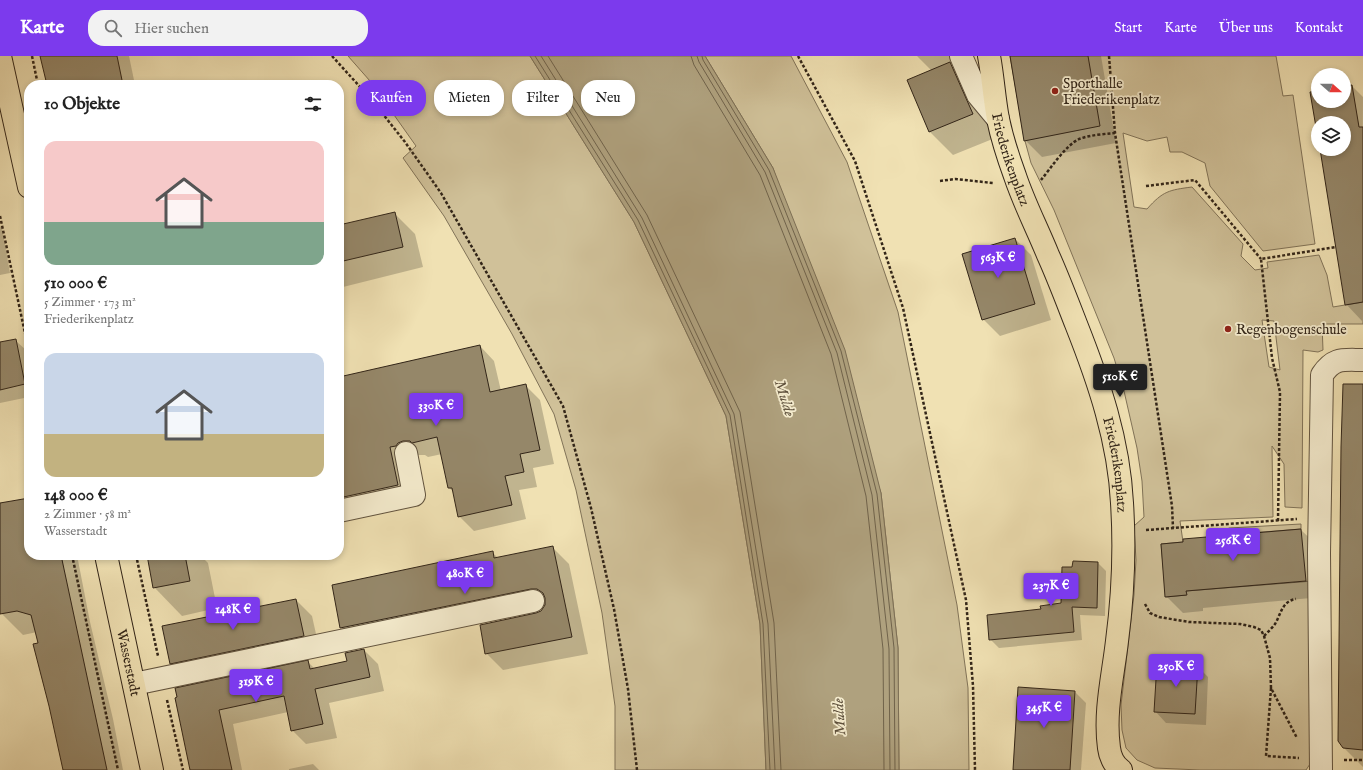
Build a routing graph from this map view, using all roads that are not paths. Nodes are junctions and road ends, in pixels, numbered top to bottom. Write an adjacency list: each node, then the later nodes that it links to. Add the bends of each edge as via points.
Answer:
1 (0, 56): 5 (main road)
2 (961, 56): 4 (street, via 978,95)
3 (989, 56): 4 (main road, Friederikenplatz)
4 (998, 118): 13 (main road, Friederikenplatz, via 1003,141 1020,189 1097,378 1113,438 1119,471 1124,530 1120,618 1107,726 1109,751)
5 (24, 157)
6 (1363, 360): 12 (street, via 1340,360 1328,365 1322,375 1319,553)
7 (406, 453): 8 (street, via 414,495)
8 (344, 510)
9 (107, 560): 11 (main road, Wasserstadt)
10 (533, 601): 11 (street)
11 (134, 684): 14 (main road, Wasserstadt)
12 (1321, 765)
13 (1118, 769)
14 (152, 770)

